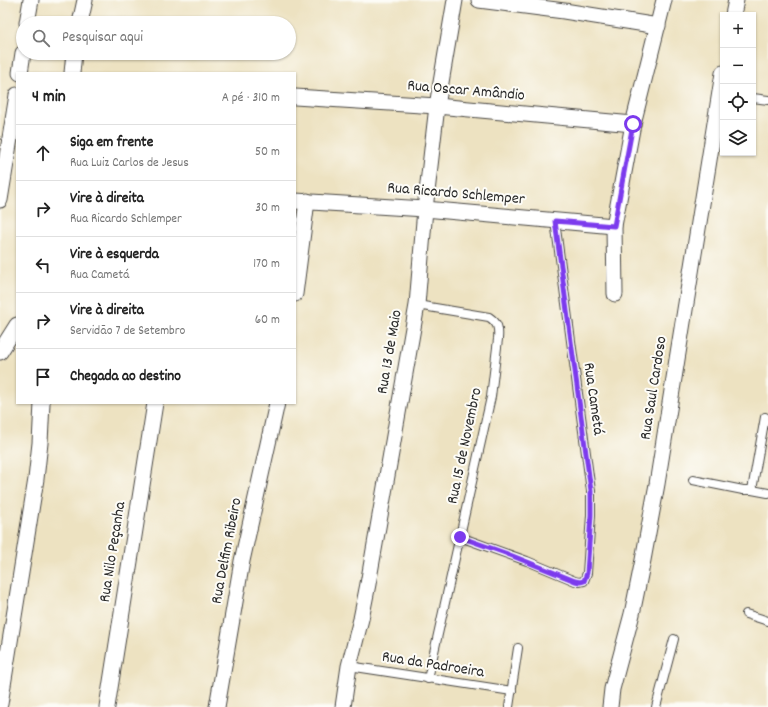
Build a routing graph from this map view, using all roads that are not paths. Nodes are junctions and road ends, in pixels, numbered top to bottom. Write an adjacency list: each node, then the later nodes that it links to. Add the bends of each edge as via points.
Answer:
1 (31, 0): 8 (street)
2 (85, 0): 9 (street)
3 (455, 0): 20 (street, Rua 13 de Maio)
4 (479, 0): 10 (street)
5 (664, 0): 10 (street)
6 (736, 0): 7 (street)
7 (734, 12)
8 (28, 16)
9 (82, 16)
10 (658, 26): 21 (street)
11 (22, 60): 13 (street)
12 (73, 60): 14 (street)
13 (20, 72)
14 (72, 72)
15 (296, 97): 20 (street, Rua Oscar Amândio)
16 (720, 98): 52 (street, Rua Saul Cardoso, via 657,484 632,614 612,689)
17 (756, 98): 18 (lane)
18 (768, 100)
19 (16, 101): 22 (street)
20 (437, 106): 21 (street, Rua Oscar Amândio); 24 (street, Rua 13 de Maio)
21 (633, 124): 26 (street)
22 (0, 200)
23 (301, 201): 24 (street, Rua Ricardo Schlemper); 27 (street)
24 (425, 209): 25 (street, Rua Ricardo Schlemper); 29 (street, Rua 13 de Maio)
25 (555, 221): 26 (street, Rua Ricardo Schlemper); 39 (lane, Rua Cametá, via 591,491 587,573 584,581 575,581)
26 (614, 226): 28 (street)
27 (296, 278)
28 (615, 294)
29 (416, 305): 39 (lane, Rua 15 de Novembro, via 489,317 498,329 490,397); 44 (street, Rua 13 de Maio, via 368,584)
30 (16, 327): 31 (street)
31 (7, 347)
32 (42, 404): 47 (street, via 36,480)
33 (154, 404): 48 (street, Rua Nilo Peçanha)
34 (277, 404): 49 (street, Rua Delfim Ribeiro, via 242,561)
35 (765, 417): 37 (lane)
36 (693, 480): 37 (lane)
37 (752, 490): 38 (lane)
38 (768, 494)
39 (460, 537): 45 (lane, Rua 15 de Novembro)
40 (746, 614): 41 (lane)
41 (768, 621)
42 (674, 639): 53 (lane)
43 (518, 648): 46 (lane)
44 (349, 666): 45 (lane, Rua da Padroeira); 50 (street, Rua 13 de Maio)
45 (428, 678): 46 (lane, Rua da Padroeira)
46 (512, 692): 51 (lane)
47 (0, 704)
48 (107, 707)
49 (217, 707)
50 (342, 707)
51 (509, 707)
52 (610, 707)
53 (656, 707)

